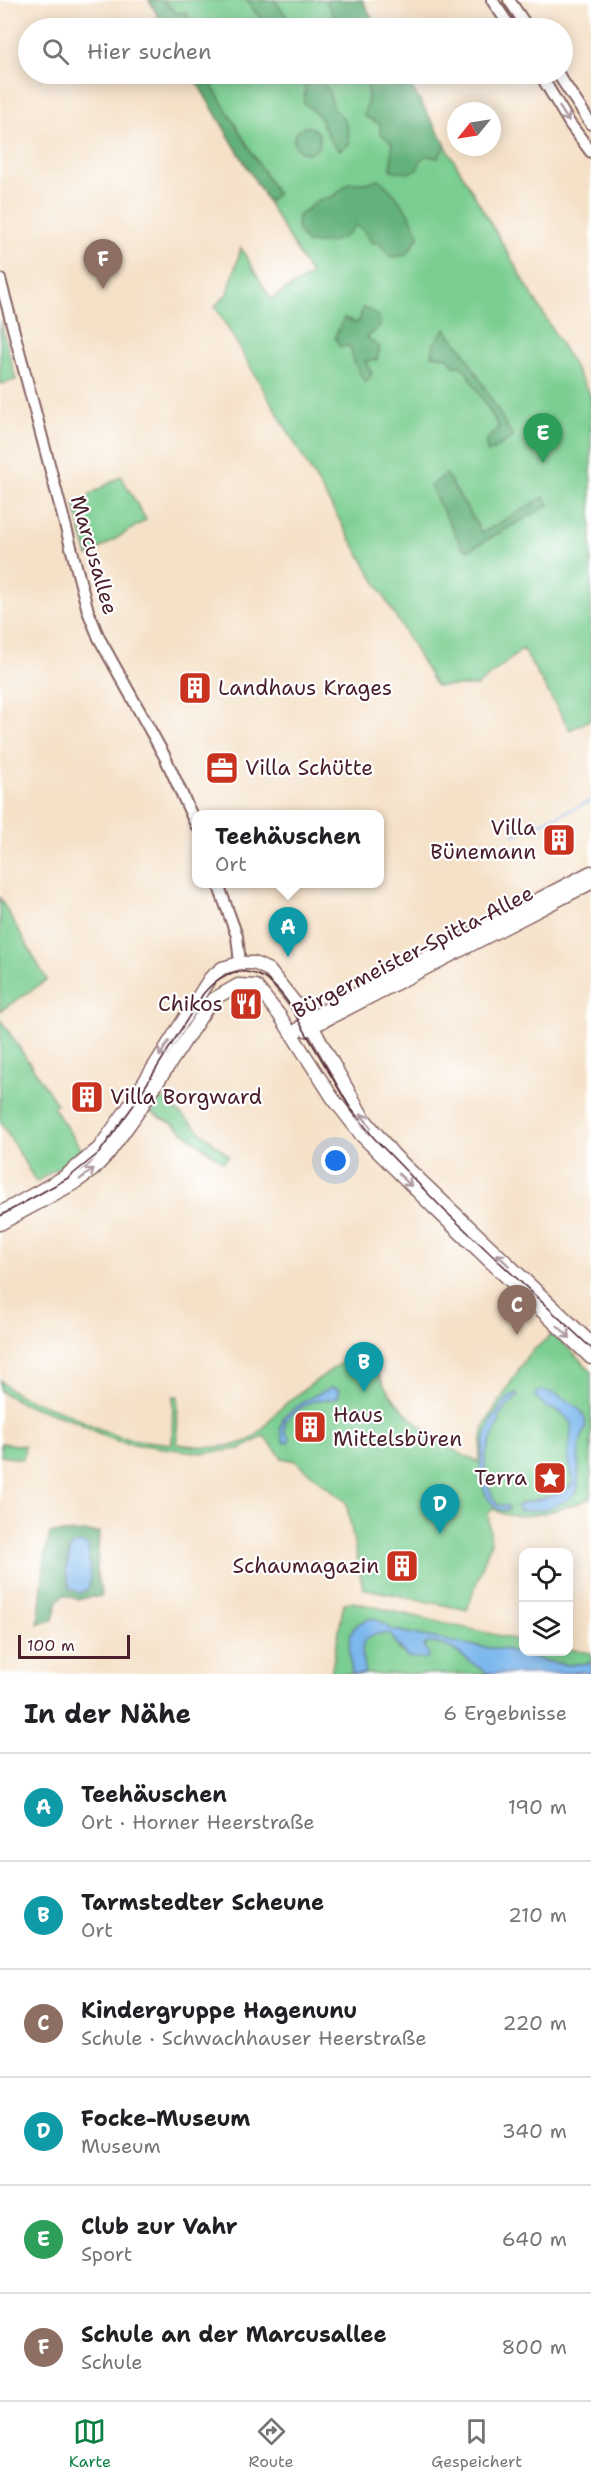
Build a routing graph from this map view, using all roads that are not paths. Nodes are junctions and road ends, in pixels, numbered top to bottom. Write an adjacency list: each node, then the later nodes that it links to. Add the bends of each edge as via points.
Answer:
1 (492, 0): 3 (street)
2 (510, 0): 4 (street)
3 (504, 18)
4 (522, 18)
5 (546, 84): 8 (street, one-way to 8)
6 (565, 84): 7 (street)
7 (591, 124)
8 (591, 152)
9 (0, 279): 10 (street, Marcusallee, via 88,611)
10 (192, 816)
11 (591, 872): 18 (main road, Bürgermeister-Spitta-Allee)
12 (591, 883): 18 (main road, Bürgermeister-Spitta-Allee)
13 (219, 888): 14 (street, via 237,936)
14 (240, 963): 15 (main road); 16 (main road, via 254,963 268,970); 20 (main road, one-way to 20, via 222,968 210,978 99,1148 64,1177)
15 (247, 984): 17 (main road, via 256,986); 21 (main road, one-way to 15, via 93,1170 134,1118 212,1000 234,986)
16 (300, 1008): 17 (main road, via 293,1018); 18 (main road)
17 (280, 1016): 19 (main road)
18 (311, 1024): 19 (main road, Bürgermeister-Spitta-Allee); 22 (main road, one-way to 18, via 394,1155 363,1117)
19 (293, 1035): 23 (main road, one-way to 23, via 346,1117 386,1162)
20 (0, 1212)
21 (0, 1224)
22 (591, 1343)
23 (591, 1358)

